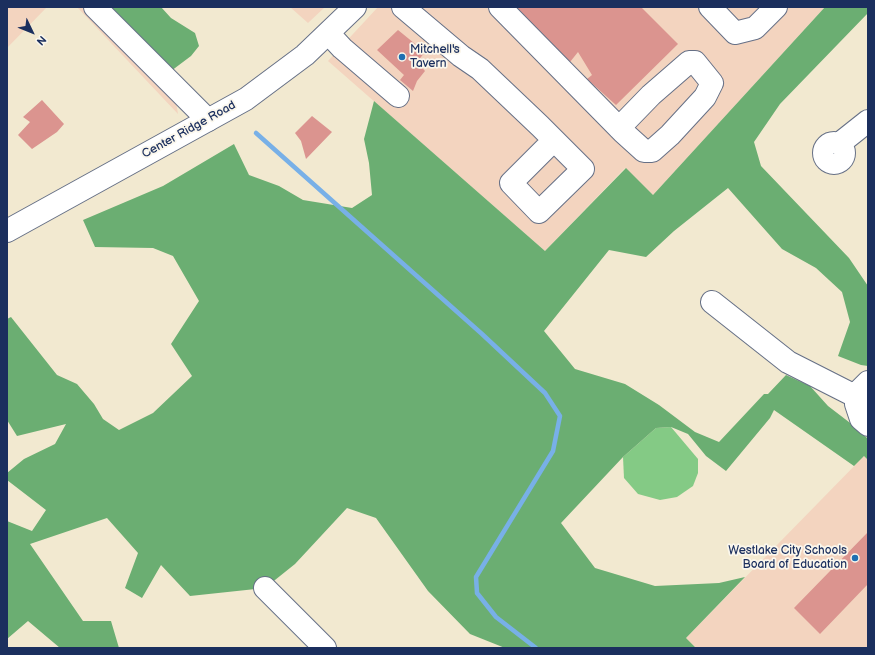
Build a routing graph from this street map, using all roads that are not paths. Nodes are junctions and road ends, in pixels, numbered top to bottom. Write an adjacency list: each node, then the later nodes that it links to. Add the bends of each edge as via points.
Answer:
1 (95, 7): 9 (main road)
2 (355, 7): 7 (main road, Center Ridge Road)
3 (403, 7): 12 (main road, via 480,69)
4 (500, 7): 11 (main road)
5 (710, 7): 6 (main road, via 735,33 755,28)
6 (776, 7)
7 (329, 34): 8 (main road); 9 (main road, Center Ridge Road, via 246,99)
8 (398, 96)
9 (208, 120): 14 (main road, Center Ridge Road)
10 (868, 121): 13 (main road)
11 (619, 128)
12 (554, 140)
13 (839, 144)
14 (7, 231)
15 (712, 302): 16 (main road, via 788,362)
16 (863, 389): 17 (main road, via 856,410)
17 (868, 425)
18 (266, 588): 19 (main road)
19 (325, 648)

